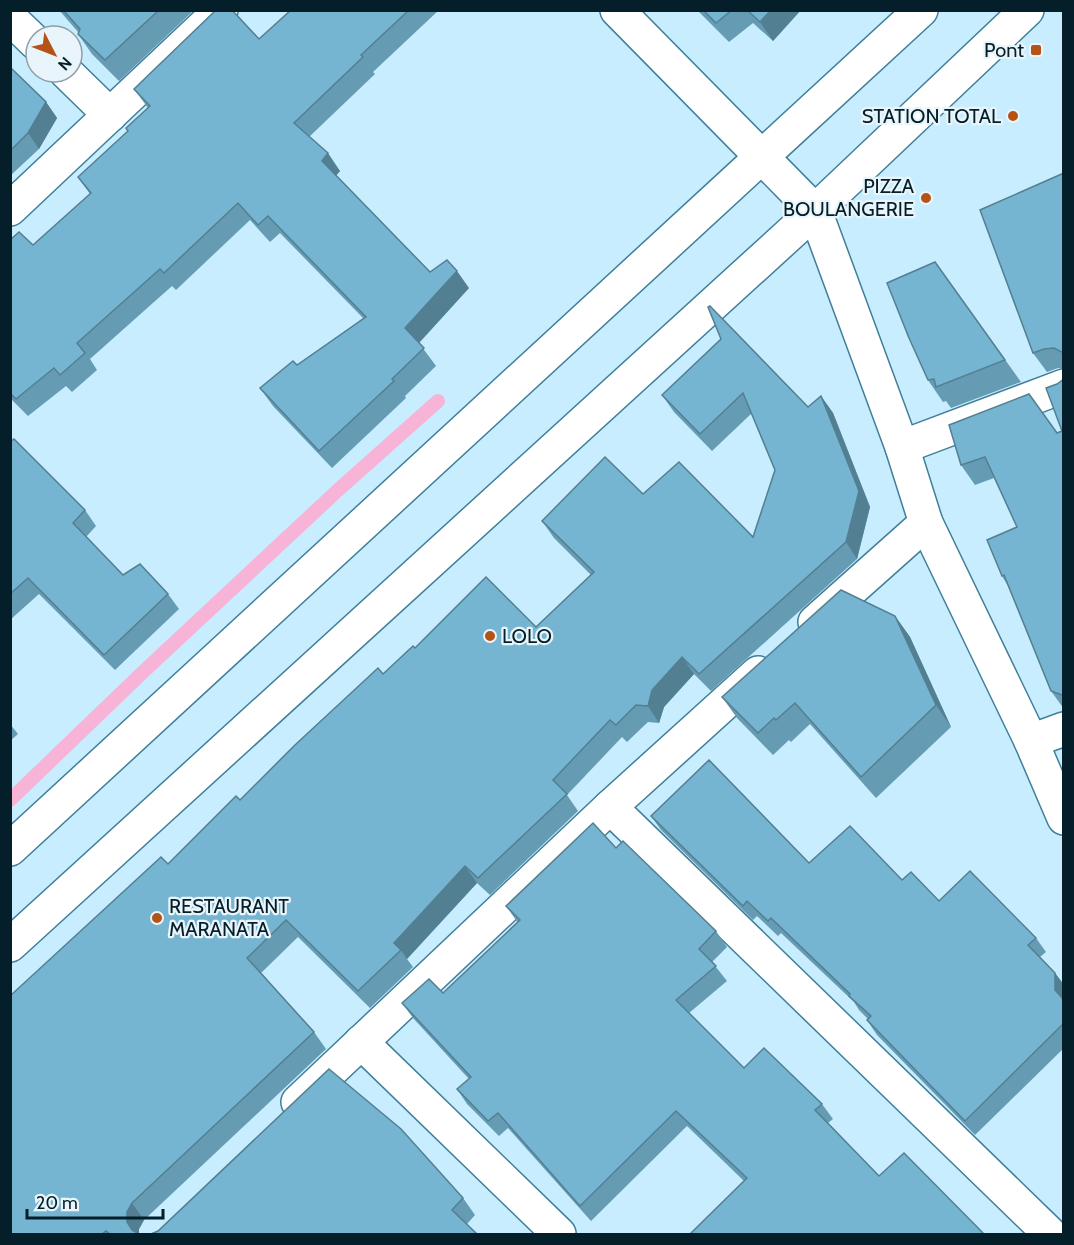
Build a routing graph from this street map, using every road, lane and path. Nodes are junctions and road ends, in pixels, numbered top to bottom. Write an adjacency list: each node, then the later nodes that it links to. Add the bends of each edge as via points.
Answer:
1 (221, 10): 8 (street)
2 (617, 10): 9 (street)
3 (921, 10): 9 (street)
4 (1027, 10): 11 (street)
5 (10, 18): 6 (street)
6 (24, 31)
7 (78, 84): 8 (street)
8 (110, 115): 10 (street)
9 (761, 156): 11 (street); 19 (street)
10 (10, 209)
11 (815, 211): 13 (street); 20 (street)
12 (1064, 386): 13 (street)
13 (902, 447): 14 (street)
14 (926, 523): 16 (street); 17 (street)
15 (1064, 729): 16 (street)
16 (1031, 741): 18 (street)
17 (610, 807): 21 (street); 24 (street)
18 (1064, 818)
19 (10, 849)
20 (10, 945)
21 (361, 1042): 22 (street); 23 (street)
22 (276, 1122)
23 (560, 1234)
24 (1050, 1234)

